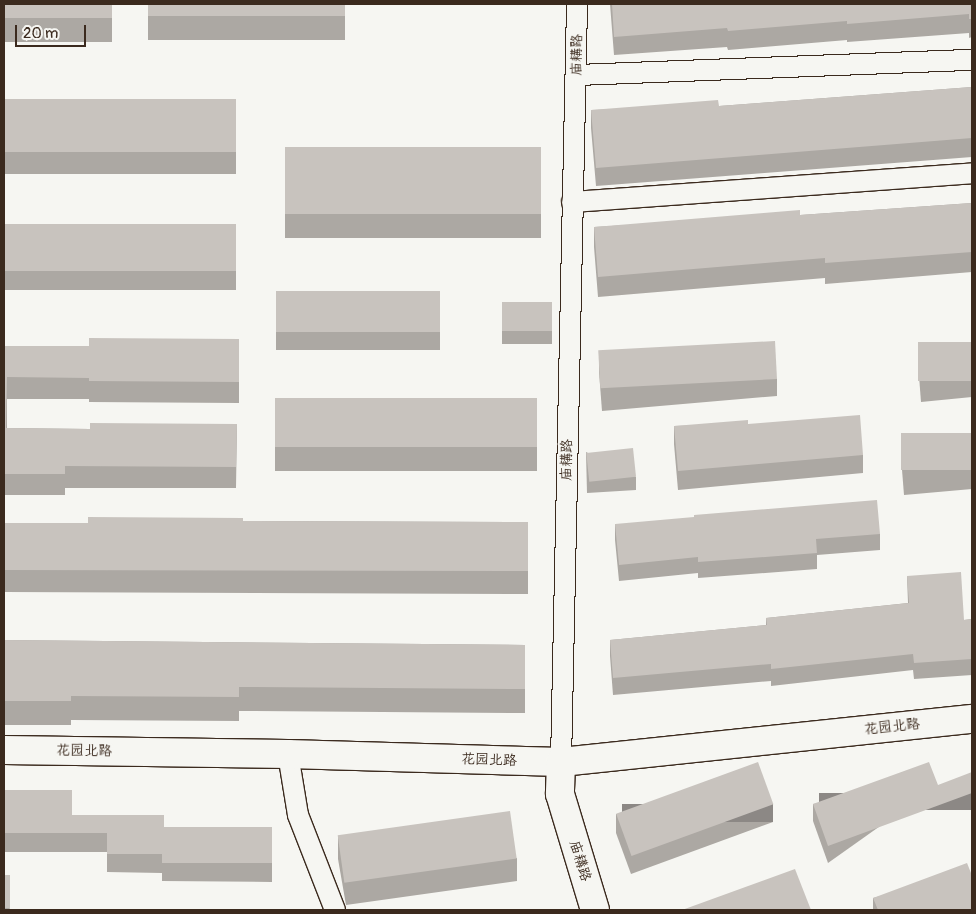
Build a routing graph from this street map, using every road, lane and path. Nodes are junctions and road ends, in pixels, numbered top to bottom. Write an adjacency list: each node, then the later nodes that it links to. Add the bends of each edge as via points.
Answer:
1 (578, 4): 3 (street, 庙耩路)
2 (972, 60): 3 (street)
3 (577, 75): 5 (street, 庙耩路)
4 (972, 173): 5 (street)
5 (572, 202): 9 (street, 庙耩路)
6 (972, 719): 9 (street, 花园北路)
7 (4, 750): 8 (street, 花园北路)
8 (288, 754): 9 (street, 花园北路); 10 (street, via 298,815)
9 (561, 762): 11 (street, 庙耩路, via 560,794)
10 (335, 910)
11 (595, 910)

